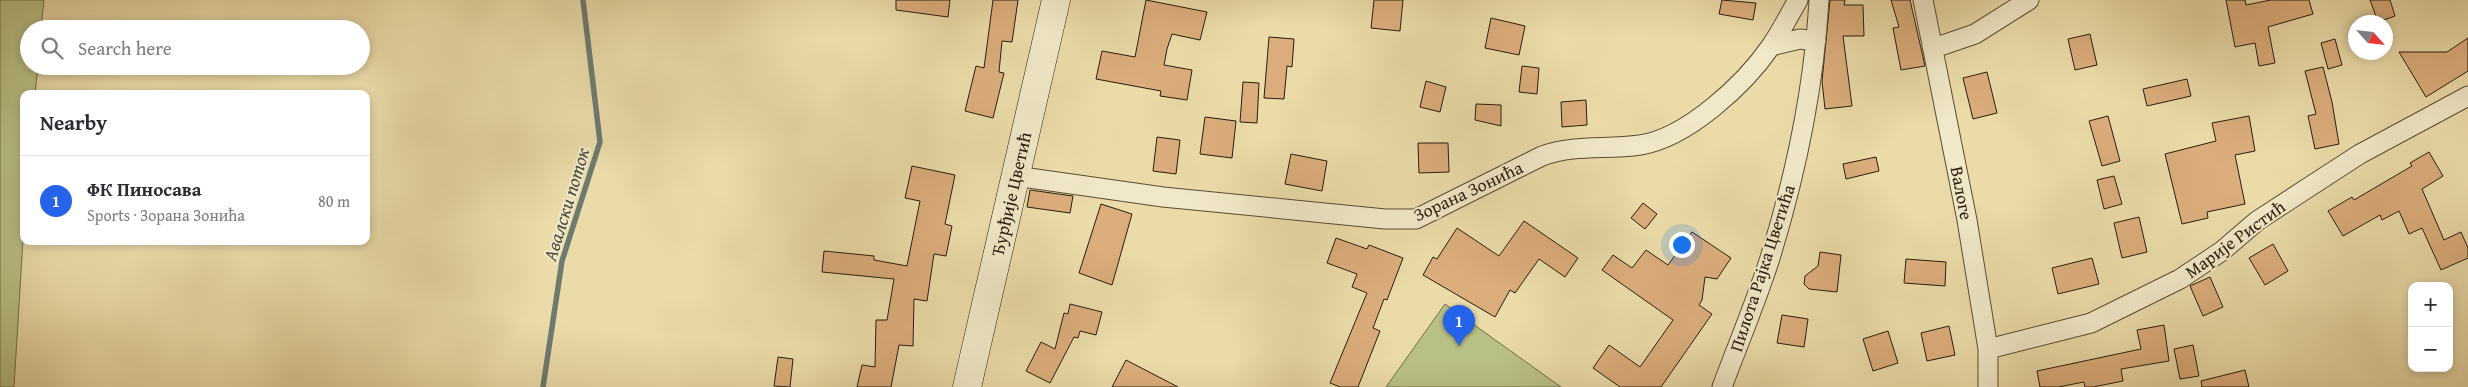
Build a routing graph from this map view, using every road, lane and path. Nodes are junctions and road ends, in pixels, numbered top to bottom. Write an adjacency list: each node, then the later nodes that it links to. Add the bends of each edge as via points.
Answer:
1 (1056, 0): 10 (street, Ђурђије Цветић)
2 (1798, 0): 7 (street, Зорана Зонића)
3 (1819, 0): 6 (street, Пилота Рајка Цветића)
4 (1923, 0): 8 (street, Валоге)
5 (2028, 0): 8 (street, via 1975,34)
6 (1816, 41): 7 (street, via 1800,39); 13 (street, Пилота Рајка Цветића, via 1804,125 1789,193 1769,259)
7 (1771, 46): 10 (street, Зорана Зонића, via 1724,98 1695,122 1670,135 1642,145 1560,149 1416,219 1163,198)
8 (1934, 48): 11 (street, Валоге)
9 (2468, 96): 11 (street, Марије Ристић, via 2360,154 2257,221 2222,251 2148,296 2091,323)
10 (1015, 176): 12 (street, Ђурђије Цветић)
11 (1988, 349): 14 (street, Валоге)
12 (966, 387)
13 (1722, 387)
14 (1988, 387)

